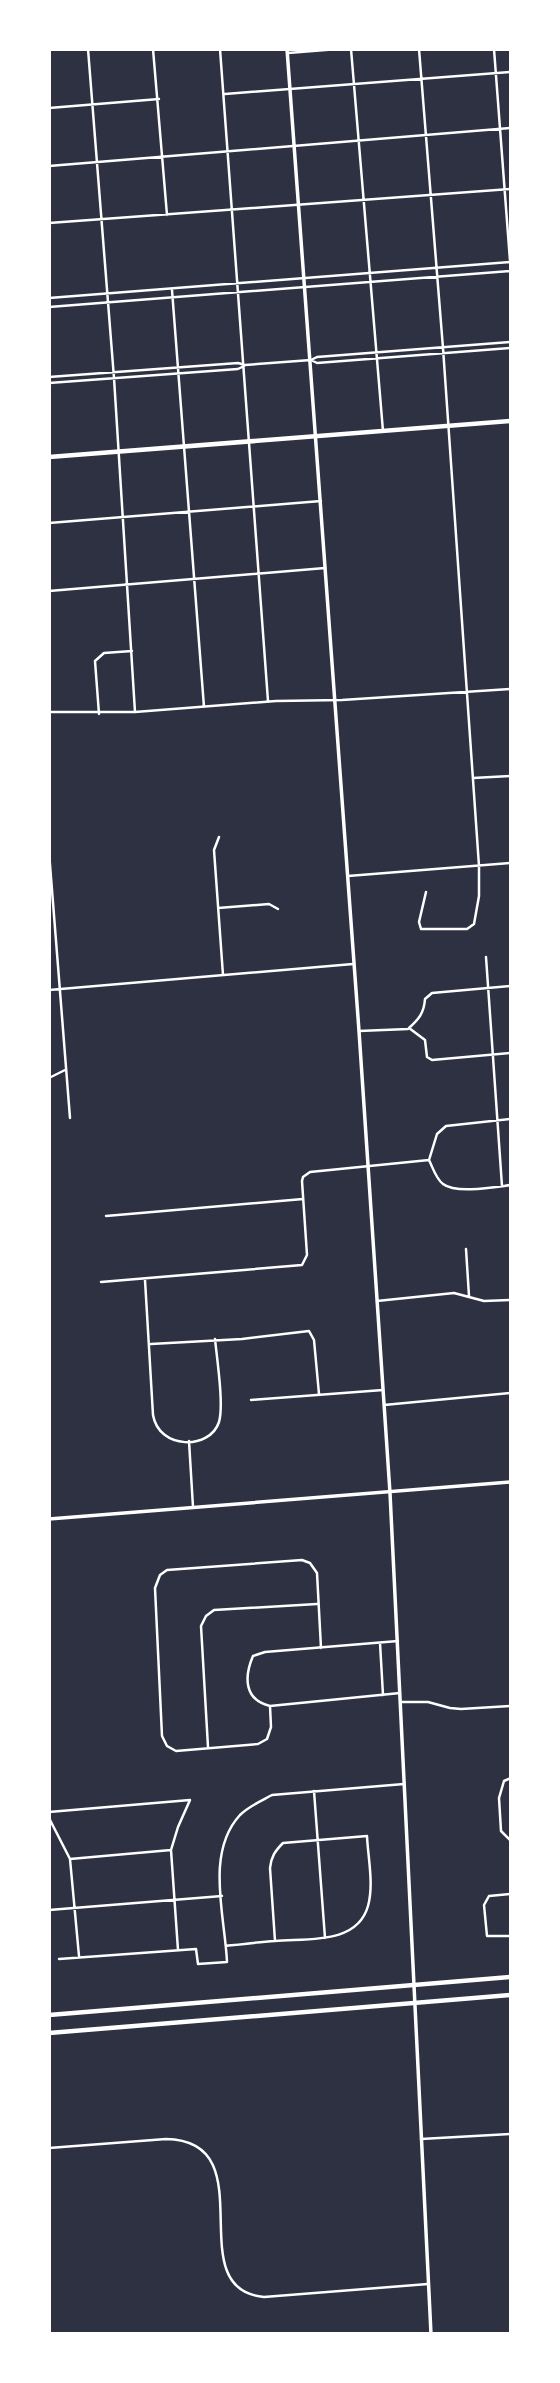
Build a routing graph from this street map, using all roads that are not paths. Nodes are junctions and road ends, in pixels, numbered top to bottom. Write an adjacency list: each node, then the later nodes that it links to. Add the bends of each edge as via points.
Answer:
1 (88, 49): 17 (street)
2 (153, 49): 16 (street)
3 (220, 49): 15 (street)
4 (338, 49): 8 (street)
5 (351, 49): 13 (street)
6 (419, 49): 12 (street)
7 (494, 49): 11 (street)
8 (323, 50): 9 (street)
9 (287, 51): 14 (street)
10 (511, 72): 11 (street)
11 (495, 74): 12 (street); 20 (street)
12 (421, 79): 13 (street); 21 (street)
13 (355, 85): 14 (street); 22 (street)
14 (290, 89): 15 (street); 23 (street)
15 (224, 94): 24 (street)
16 (159, 99): 17 (street); 25 (street)
17 (91, 105): 18 (street); 26 (street)
18 (49, 108)
19 (511, 128): 20 (street)
20 (499, 129): 21 (street); 29 (street)
21 (427, 135): 22 (street); 30 (street)
22 (360, 142): 23 (street); 31 (street)
23 (294, 146): 24 (street); 32 (street)
24 (228, 151): 25 (street); 33 (street)
25 (163, 157): 26 (street); 34 (street)
26 (96, 162): 27 (street); 35 (street)
27 (49, 166)
28 (511, 189): 29 (street)
29 (504, 190): 30 (street); 37 (street)
30 (431, 195): 31 (street); 38 (street)
31 (365, 201): 32 (street); 40 (street)
32 (299, 205): 33 (street); 42 (street)
33 (233, 209): 34 (street); 44 (street)
34 (167, 215): 35 (street)
35 (100, 219): 36 (street); 48 (street)
36 (49, 223)
37 (511, 262): 38 (street); 39 (street)
38 (437, 269): 40 (street); 41 (street)
39 (511, 272): 41 (street)
40 (370, 274): 42 (street); 43 (street)
41 (438, 277): 43 (street); 54 (street)
42 (304, 279): 44 (street); 45 (street)
43 (371, 282): 45 (street); 56 (street)
44 (238, 284): 46 (street); 47 (street)
45 (305, 287): 47 (street); 59 (street)
46 (172, 290): 48 (street); 50 (street)
47 (239, 292): 50 (street); 60 (street)
48 (108, 294): 49 (street); 51 (street)
49 (49, 298)
50 (173, 298): 51 (street); 61 (street)
51 (108, 303): 52 (street); 62 (street)
52 (49, 307)
53 (511, 342): 54 (street)
54 (443, 348): 56 (street); 57 (street)
55 (511, 348): 57 (street)
56 (377, 353): 58 (street); 59 (street)
57 (444, 354): 58 (street); 68 (street)
58 (377, 359): 59 (street); 69 (street)
59 (311, 360): 60 (street); 70 (street)
60 (245, 365): 61 (street); 63 (street); 71 (street)
61 (179, 367): 62 (street); 63 (street)
62 (114, 372): 64 (street); 65 (street)
63 (180, 373): 65 (street); 72 (street)
64 (49, 377)
65 (114, 378): 66 (street); 73 (street)
66 (49, 383)
67 (511, 421): 68 (main road)
68 (448, 425): 69 (main road); 87 (street)
69 (383, 431): 70 (main road)
70 (317, 436): 71 (main road); 75 (street)
71 (250, 441): 72 (main road); 76 (street)
72 (185, 446): 73 (main road); 77 (street)
73 (119, 452): 74 (main road); 78 (street)
74 (49, 457)
75 (321, 501): 76 (street); 80 (street)
76 (255, 507): 77 (street); 81 (street)
77 (190, 512): 78 (street); 82 (street)
78 (123, 517): 79 (street); 83 (street)
79 (49, 523)
80 (325, 568): 81 (street); 88 (street)
81 (259, 573): 82 (street); 89 (street)
82 (194, 578): 83 (street); 90 (street)
83 (129, 584): 84 (street); 85 (street)
84 (49, 591)
85 (132, 651): 92 (street); 93 (street, via 104,653 95,661)
86 (511, 689): 87 (street)
87 (468, 693): 88 (street); 95 (street)
88 (335, 699): 89 (street); 100 (street)
89 (268, 701): 90 (street)
90 (204, 707): 92 (street)
91 (49, 712): 93 (street)
92 (135, 712): 93 (street)
93 (99, 713)
94 (511, 776): 95 (street)
95 (473, 778): 99 (street)
96 (219, 837): 102 (street, via 214,850)
97 (49, 852): 105 (street)
98 (511, 863): 99 (street)
99 (479, 866): 100 (street); 101 (street, via 476,915 467,929 421,929)
100 (348, 876): 107 (street)
101 (426, 892)
102 (218, 908): 103 (street, via 269,904); 108 (street)
103 (278, 909)
104 (49, 914): 105 (street)
105 (54, 917): 111 (street)
106 (486, 957): 110 (street)
107 (354, 964): 108 (street); 114 (street)
108 (223, 975): 111 (street)
109 (511, 986): 110 (street)
110 (488, 988): 113 (street, via 432,993); 116 (street)
111 (60, 989): 112 (street); 117 (street)
112 (49, 990)
113 (409, 1028): 114 (street); 116 (street, via 425,1040 432,1060)
114 (359, 1031): 123 (street)
115 (511, 1052): 116 (street)
116 (494, 1054): 121 (street)
117 (66, 1069): 118 (street); 119 (street)
118 (49, 1078)
119 (70, 1118)
120 (511, 1119): 121 (street)
121 (497, 1120): 122 (street, via 446,1126 437,1134); 125 (street)
122 (429, 1160): 123 (street); 125 (street, via 438,1179 448,1187)
123 (368, 1166): 126 (street, via 310,1172 303,1177); 133 (street)
124 (511, 1185): 125 (street)
125 (502, 1186)
126 (303, 1199): 127 (street); 129 (street, via 307,1255 297,1266)
127 (106, 1216)
128 (466, 1249): 131 (street)
129 (145, 1279): 130 (street); 135 (street)
130 (101, 1282)
131 (469, 1296): 132 (street, via 484,1301); 133 (street, via 454,1293)
132 (511, 1300)
133 (377, 1301): 136 (street)
134 (215, 1339): 135 (street); 138 (street, via 309,1331 314,1340); 141 (street, via 220,1418 211,1435)
135 (149, 1344): 141 (street, via 157,1429 168,1438)
136 (383, 1390): 138 (street); 140 (street)
137 (511, 1392): 140 (street)
138 (319, 1394): 139 (street)
139 (251, 1400)
140 (384, 1405): 143 (street)
141 (189, 1441): 144 (street)
142 (511, 1482): 143 (street)
143 (390, 1493): 144 (street); 147 (street)
144 (193, 1507): 145 (street)
145 (49, 1519)
146 (317, 1604): 149 (street); 155 (street, via 214,1610 206,1616 201,1626); 155 (street, via 317,1573 302,1560 167,1570 160,1575 155,1588 162,1736 176,1751)
147 (398, 1641): 148 (street); 150 (street)
148 (380, 1643): 149 (street); 151 (street)
149 (321, 1648): 153 (street, via 253,1656 248,1667 251,1696)
150 (400, 1693): 151 (street); 152 (street)
151 (383, 1695): 153 (street)
152 (401, 1702): 154 (street, via 461,1709); 157 (street)
153 (270, 1706): 155 (street, via 267,1739 258,1744)
154 (511, 1706)
155 (208, 1748)
156 (511, 1778): 162 (street, via 504,1781 499,1798 499,1823)
157 (404, 1784): 158 (street); 182 (street)
158 (314, 1791): 161 (street); 166 (street, via 272,1795 239,1816 223,1845)
159 (49, 1812): 163 (street, via 190,1800)
160 (49, 1818): 164 (street)
161 (317, 1839): 171 (street); 171 (street, via 367,1836 370,1891 364,1915 357,1926); 172 (street, via 283,1843 271,1858)
162 (509, 1839)
163 (171, 1850): 164 (street); 167 (street)
164 (70, 1859): 168 (street)
165 (511, 1894): 170 (street, via 489,1896 484,1905 487,1936)
166 (222, 1896): 167 (street); 173 (street)
167 (173, 1900): 168 (street); 174 (street)
168 (75, 1907): 169 (street); 175 (street)
169 (49, 1910)
170 (511, 1936)
171 (325, 1938): 172 (street)
172 (275, 1941): 173 (street)
173 (226, 1946): 174 (street, via 227,1962 198,1964 197,1949)
174 (178, 1950): 175 (street)
175 (79, 1956): 176 (street)
176 (59, 1959)
177 (511, 1977): 179 (main road)
178 (511, 1995): 180 (main road)
179 (49, 2015)
180 (49, 2033)
181 (511, 2134): 182 (street)
182 (421, 2139): 184 (street)
183 (49, 2148): 184 (street, via 166,2139 195,2145 209,2157 218,2174 226,2270 234,2285 247,2294 264,2297)
184 (428, 2284): 185 (street)
185 (431, 2334)

